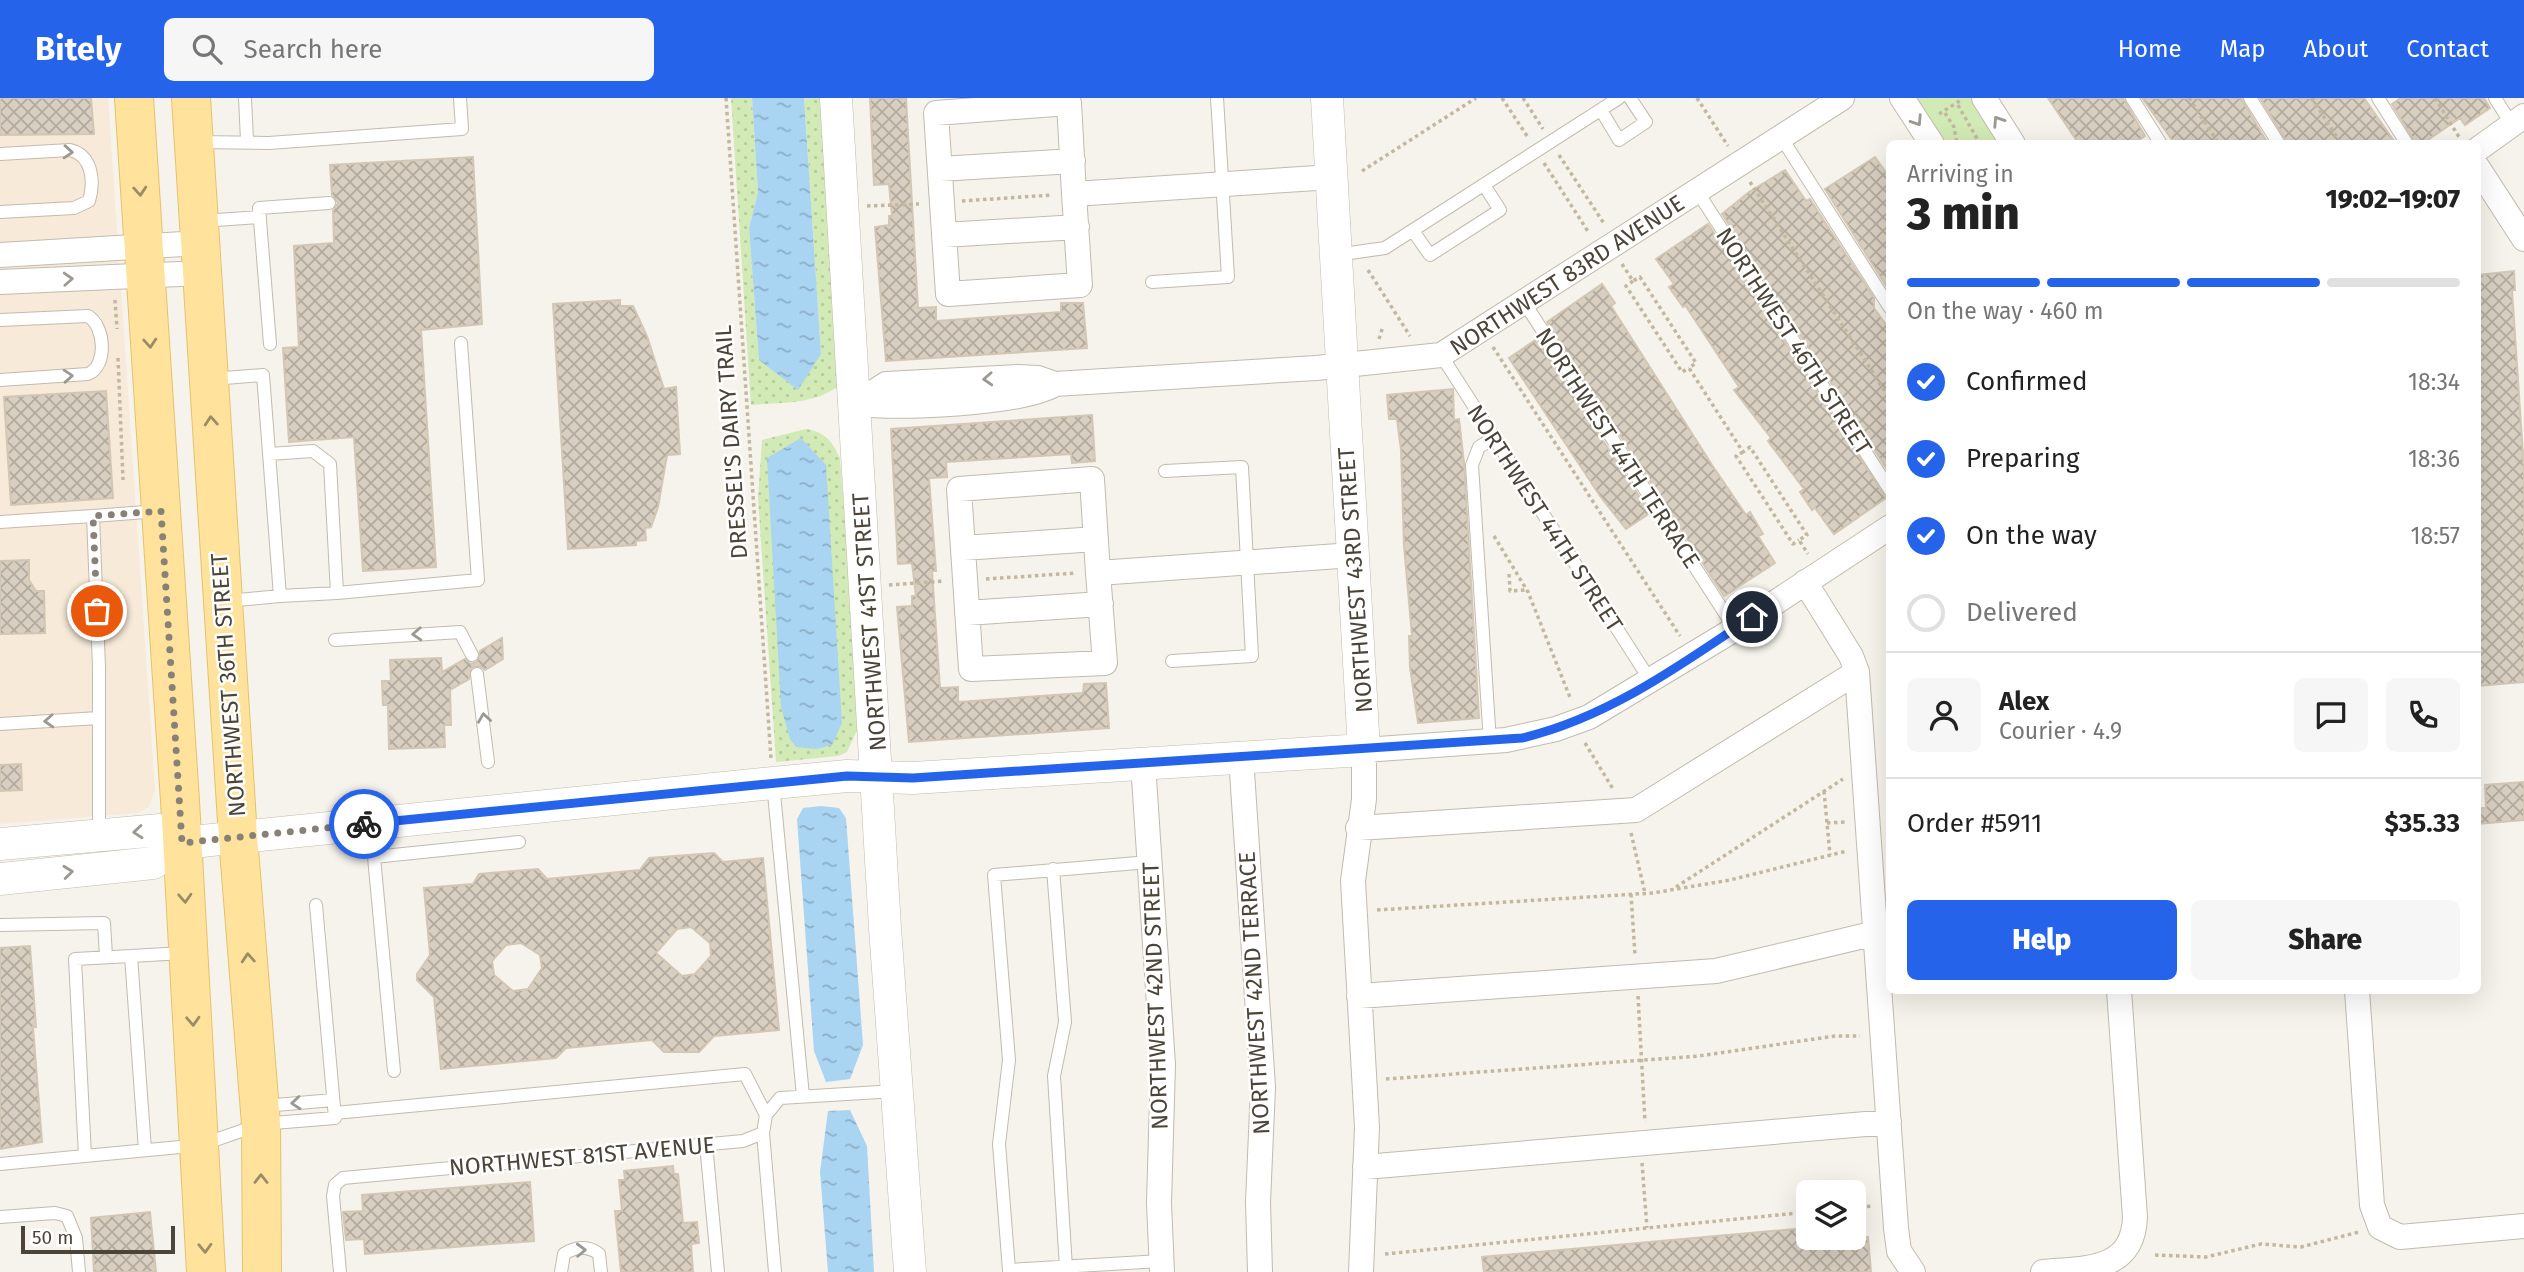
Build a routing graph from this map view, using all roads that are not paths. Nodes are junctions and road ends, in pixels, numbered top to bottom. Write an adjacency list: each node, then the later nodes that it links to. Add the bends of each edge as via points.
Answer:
1 (134, 98): 47 (main road, one-way to 47)
2 (191, 98): 27 (main road, NORTHWEST 36TH STREET)
3 (245, 98): 20 (lane)
4 (460, 98): 20 (lane, via 462,129 269,143)
5 (836, 98): 59 (street, NORTHWEST 41ST STREET)
6 (1217, 98): 33 (lane)
7 (1327, 98): 32 (street, NORTHWEST 43RD STREET)
8 (1619, 98): 17 (lane)
9 (1630, 98): 17 (lane, via 1646,122 1619,140)
10 (1842, 98): 19 (street, NORTHWEST 83RD AVENUE)
11 (1902, 98): 21 (street, one-way to 21)
12 (1984, 98): 22 (street, one-way to 12)
13 (2132, 98): 23 (lane)
14 (2249, 98): 24 (lane)
15 (2378, 98): 25 (lane)
16 (2495, 98): 18 (lane)
17 (1601, 110): 34 (lane)
18 (2518, 120): 26 (street)
19 (1781, 137): 35 (street, NORTHWEST 83RD AVENUE); 51 (lane)
20 (247, 140): 27 (lane)
21 (1929, 140)
22 (2010, 140)
23 (2158, 140)
24 (2276, 140)
25 (2404, 140)
26 (2475, 140)
27 (193, 142): 44 (main road, NORTHWEST 36TH STREET)
28 (0, 154): 38 (lane, one-way to 38, via 80,153 88,161 91,189 89,201 74,208)
29 (1073, 161): 30 (street); 30 (street, via 1069,103 936,113); 36 (street)
30 (940, 169): 42 (street)
31 (2481, 172): 43 (street)
32 (1347, 174): 33 (street); 46 (street, NORTHWEST 43RD STREET)
33 (1222, 184): 36 (street); 49 (lane, via 1228,277)
34 (1485, 185): 41 (lane); 41 (lane, via 1500,210 1430,255)
35 (1697, 191): 50 (street, NORTHWEST 83RD AVENUE); 63 (lane, NORTHWEST 46TH STREET)
36 (1067, 194): 40 (street)
37 (328, 203): 39 (lane, via 259,208)
38 (0, 212)
39 (260, 217): 44 (lane); 54 (lane)
40 (1077, 226): 42 (street); 42 (street, via 1080,285 948,294)
41 (1413, 231): 46 (lane, via 1380,250)
42 (944, 234)
43 (2524, 239)
44 (200, 246): 47 (street); 57 (main road, NORTHWEST 36TH STREET)
45 (0, 255): 47 (street)
46 (1336, 255): 56 (street, NORTHWEST 43RD STREET)
47 (145, 260): 48 (street, one-way to 47); 64 (main road, one-way to 64)
48 (0, 282)
49 (1152, 282)
50 (1524, 302): 55 (street, NORTHWEST 83RD AVENUE); 79 (lane, NORTHWEST 44TH TERRACE)
51 (1886, 302)
52 (0, 320): 58 (lane, one-way to 52, via 88,374 99,368 101,361 99,328 88,316)
53 (461, 343): 74 (lane, via 478,580)
54 (270, 344)
55 (1441, 355): 56 (street, NORTHWEST 83RD AVENUE); 60 (lane, NORTHWEST 44TH STREET)
56 (1343, 366): 59 (street, NORTHWEST 83RD AVENUE, via 1055,384 1018,377 886,384); 70 (street, NORTHWEST 43RD STREET)
57 (208, 379): 61 (lane, via 263,375); 76 (main road, NORTHWEST 36TH STREET, one-way to 57)
58 (0, 380)
59 (855, 404): 93 (street, NORTHWEST 41ST STREET)
60 (1494, 438): 85 (lane, NORTHWEST 44TH STREET); 88 (lane, via 1479,447 1472,465)
61 (269, 454): 74 (lane, via 313,451 330,464); 75 (lane)
62 (1165, 471): 71 (lane, via 1241,467)
63 (1886, 484)
64 (161, 511): 65 (lane); 100 (main road)
65 (93, 516): 66 (lane); 86 (lane)
66 (0, 522)
67 (1886, 530): 73 (street)
68 (1096, 539): 69 (street); 69 (street, via 1092,479 959,489); 72 (street)
69 (963, 548): 78 (street)
70 (1353, 555): 71 (street); 89 (street, NORTHWEST 43RD STREET)
71 (1247, 562): 72 (street); 82 (lane, via 1252,656)
72 (1091, 573): 77 (street)
73 (1805, 582): 79 (street); 83 (street, via 1852,656)
74 (337, 593): 75 (lane)
75 (280, 596): 76 (lane)
76 (223, 601): 98 (main road, NORTHWEST 36TH STREET)
77 (1101, 604): 78 (street); 78 (street, via 1105,663 971,669)
78 (967, 613)
79 (1735, 629): 85 (street)
80 (335, 640): 81 (lane, one-way to 80, via 460,632)
81 (472, 655)
82 (1172, 661)
83 (1857, 672): 96 (street, via 1636,810); 108 (street)
84 (477, 674): 91 (lane, one-way to 84)
85 (1650, 680): 88 (street, via 1606,709 1573,723)
86 (99, 718): 87 (lane, one-way to 87); 97 (lane)
87 (0, 724)
88 (1490, 742): 89 (street)
89 (1364, 750): 90 (street); 96 (street, NORTHWEST 43RD STREET, via 1364,799)
90 (1241, 757): 92 (street); 143 (street, NORTHWEST 42ND TERRACE, via 1263,1087)
91 (488, 762)
92 (1143, 763): 93 (street); 103 (street, NORTHWEST 42ND STREET)
93 (878, 777): 94 (street); 116 (street, NORTHWEST 41ST STREET)
94 (773, 783): 95 (street); 117 (lane)
95 (371, 823): 98 (street); 102 (lane)
96 (1358, 828): 114 (street, NORTHWEST 43RD STREET, via 1353,890)
97 (99, 836): 100 (street, one-way to 97, via 160,830); 101 (street)
98 (239, 837): 100 (street); 120 (main road, NORTHWEST 36TH STREET, one-way to 98)
99 (519, 842): 102 (lane)
100 (182, 843): 105 (street, one-way to 100, via 153,863); 109 (main road, one-way to 109)
101 (0, 844)
102 (374, 857): 115 (lane)
103 (1149, 862): 104 (lane); 131 (street, NORTHWEST 42ND STREET, via 1163,1065)
104 (1053, 869): 132 (lane, via 1065,1022 1054,1076); 132 (lane, via 995,875 1009,1060 999,1144 1009,1270)
105 (0, 879)
106 (316, 905): 118 (lane)
107 (0, 925): 111 (lane, via 104,923)
108 (1876, 933): 114 (street, via 1716,971); 121 (street)
109 (189, 953): 110 (lane); 124 (main road, one-way to 124)
110 (131, 956): 111 (lane); 125 (lane)
111 (106, 957): 126 (lane, via 75,959)
112 (2119, 994): 145 (street, via 2133,1238 2119,1257 2105,1265)
113 (2357, 994): 130 (street, via 2375,1231 2407,1237)
114 (1359, 996): 128 (street, NORTHWEST 43RD STREET)
115 (394, 1071)
116 (896, 1091): 117 (lane); 142 (street, NORTHWEST 41ST STREET)
117 (803, 1097): 119 (lane, via 780,1098)
118 (334, 1110): 119 (lane, via 745,1074); 120 (lane)
119 (766, 1115): 122 (lane)
120 (260, 1116): 124 (lane); 136 (main road, NORTHWEST 36TH STREET, one-way to 120)
121 (1889, 1122): 128 (street); 133 (street, via 1897,1241)
122 (762, 1133): 123 (lane, NORTHWEST 81ST AVENUE, via 743,1141); 141 (lane)
123 (706, 1144): 137 (lane, NORTHWEST 81ST AVENUE, via 343,1178 333,1190); 140 (lane)
124 (201, 1145): 125 (lane); 135 (main road, one-way to 135)
125 (145, 1150): 126 (lane)
126 (85, 1156): 127 (lane)
127 (0, 1164)
128 (1365, 1167): 144 (street, NORTHWEST 43RD STREET)
129 (0, 1217): 134 (lane, via 67,1216 76,1238)
130 (2524, 1226)
131 (1161, 1267): 132 (lane)
132 (1066, 1268)
133 (1910, 1271)
134 (79, 1272)
135 (205, 1272)
136 (262, 1272)
137 (340, 1272)
138 (561, 1272): 139 (lane, one-way to 139, via 564,1254 573,1248 593,1249 599,1254)
139 (601, 1272)
140 (718, 1272)
141 (775, 1272)
142 (910, 1272)
143 (1260, 1272)
144 (1361, 1272)
145 (2043, 1272)

